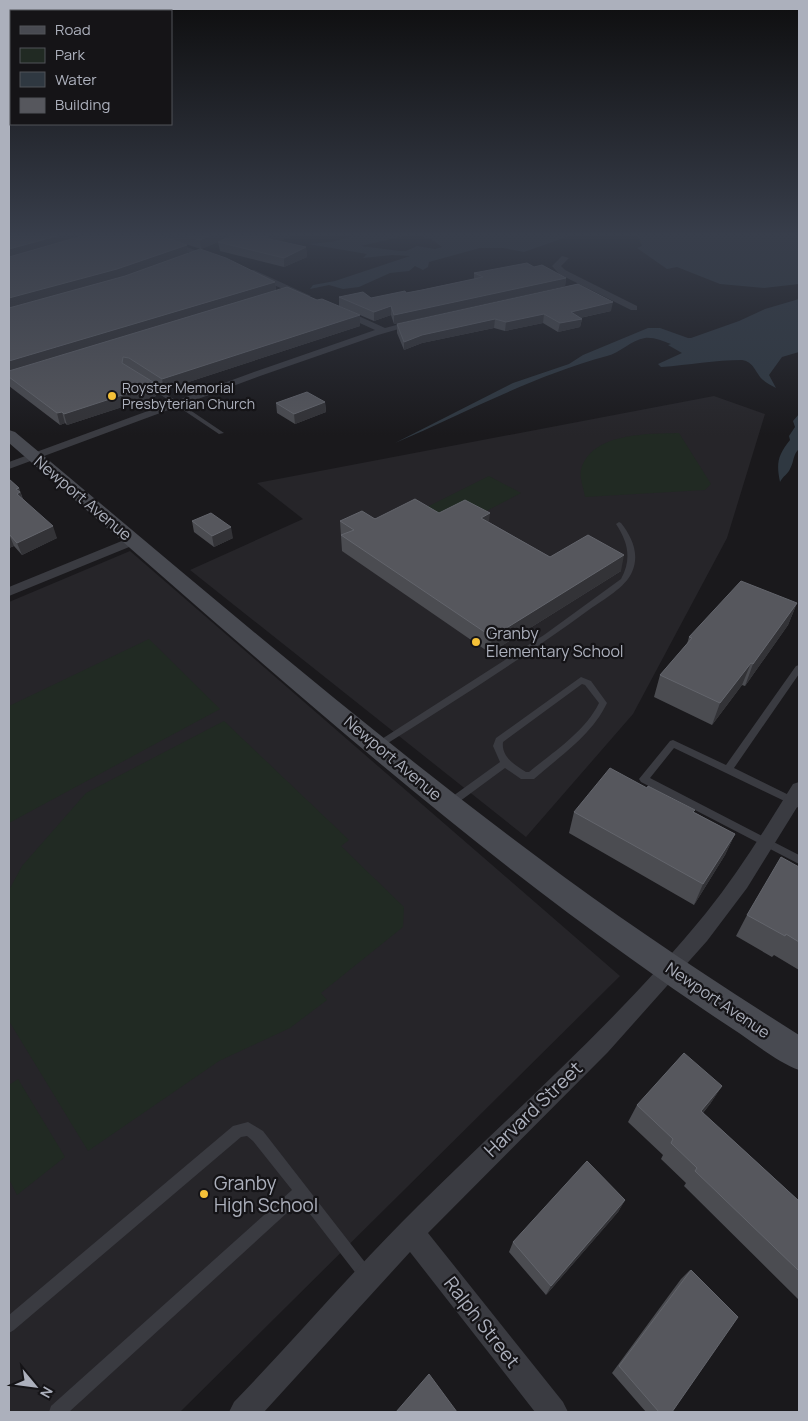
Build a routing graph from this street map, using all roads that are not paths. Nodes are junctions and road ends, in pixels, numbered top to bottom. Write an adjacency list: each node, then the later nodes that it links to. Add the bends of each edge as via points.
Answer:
1 (620, 302): 3 (street)
2 (332, 307): 5 (street)
3 (634, 308)
4 (429, 319): 5 (street)
5 (382, 330): 7 (street)
6 (142, 380): 7 (lane)
7 (176, 403): 8 (lane); 10 (street)
8 (222, 433)
9 (9, 435): 10 (street, Newport Avenue)
10 (34, 456): 11 (street); 13 (street, Newport Avenue)
11 (9, 466)
12 (619, 524): 16 (lane, via 631,544 630,572 624,580 546,637)
13 (134, 540): 14 (street); 16 (street, Newport Avenue)
14 (9, 592)
15 (799, 668): 18 (lane)
16 (377, 746): 20 (street, Newport Avenue)
17 (505, 763): 17 (lane, via 499,740 581,680 588,683 603,703 592,722 531,776 524,776); 20 (lane)
18 (728, 769): 19 (lane); 21 (lane, via 673,743 644,779)
19 (797, 798): 21 (street, Harvard Street)
20 (449, 804): 23 (street, Newport Avenue, via 527,865)
21 (767, 843): 22 (lane); 23 (street, Harvard Street, via 701,934)
22 (799, 860)
23 (670, 968): 24 (street, Newport Avenue); 26 (street, Harvard Street, via 608,1036)
24 (799, 1054)
25 (301, 1191): 27 (lane); 28 (lane, via 258,1136 248,1129 238,1131); 29 (lane)
26 (410, 1232): 27 (street, Harvard Street); 31 (street, Ralph Street)
27 (368, 1278): 30 (street, Harvard Street)
28 (9, 1325)
29 (57, 1412)
30 (244, 1412)
31 (553, 1412)

